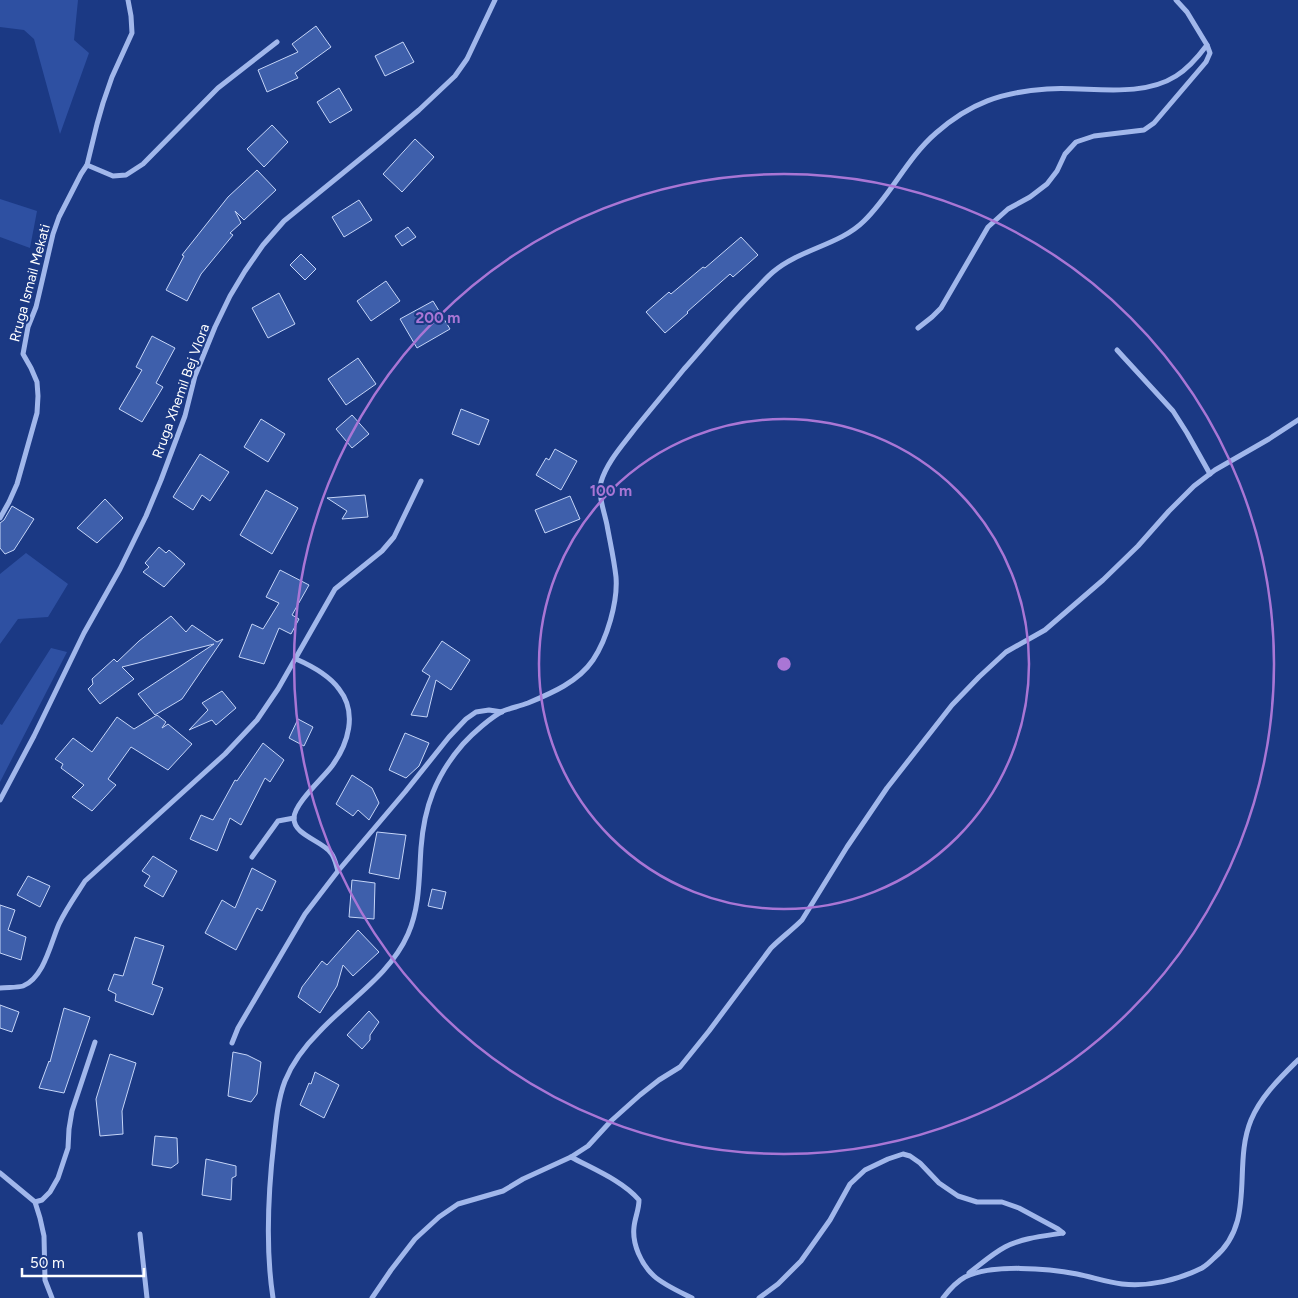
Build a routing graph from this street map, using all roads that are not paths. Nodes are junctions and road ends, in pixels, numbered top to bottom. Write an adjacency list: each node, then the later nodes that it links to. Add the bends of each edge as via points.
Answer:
1 (128, 0): 6 (street, Rruga Ismail Mekati, via 132,33 106,94)
2 (495, 0): 15 (street, Rruga Xhemil Bej Vlora, via 467,59 455,76 284,221 245,271 230,296 195,376 185,416 146,516)
3 (1176, 0): 5 (street)
4 (277, 42): 6 (street, via 218,88 143,164 126,175 112,176)
5 (1207, 45): 7 (street, via 1210,52 1206,62 1154,123 1144,130 1094,136 1076,142 1047,184 1008,209 988,227 940,308); 14 (street, via 1174,78 1157,85 1140,89 1049,88 991,98 975,105 932,135 864,222 849,234 798,255 774,271 738,307 652,407 606,469 600,486 616,581 609,624 594,659 582,674 558,690)
6 (88, 165): 12 (street, Rruga Ismail Mekati, via 59,217 28,326 23,354 37,382 37,414 18,484)
7 (918, 328)
8 (1117, 350): 10 (street, via 1173,411)
9 (1298, 420): 10 (street)
10 (1210, 474): 23 (street, via 1194,486 1103,580 1045,630 1006,652 979,676 887,788 802,920 770,948 690,1056 611,1121 588,1146)
11 (421, 481): 13 (street, via 394,537 382,551 335,589)
12 (0, 518)
13 (296, 659): 16 (street, via 311,666 339,688 347,701 350,715 343,749 308,793); 19 (street, via 257,720 226,754 85,881 70,903 37,976 23,986)
14 (502, 712): 18 (street, via 476,712 466,719); 30 (street, via 466,740 434,785 421,844 416,911 398,953 367,988 304,1048 284,1084 277,1110 268,1216 268,1262)
15 (0, 800)
16 (294, 818): 17 (street, via 278,821); 18 (street, via 296,826 304,834 331,852)
17 (252, 857)
18 (338, 871): 21 (street, via 305,914)
19 (0, 988)
20 (95, 1042): 25 (street, via 72,1111 68,1148 58,1178 50,1192)
21 (232, 1043)
22 (1298, 1060): 27 (street, via 1269,1091 1251,1120 1243,1149 1238,1220 1231,1239 1204,1267 1160,1283 1143,1284 1123,1284 1051,1270 982,1271)
23 (571, 1157): 31 (street, via 503,1191 458,1204 439,1216 415,1239); 32 (street, via 635,1194 639,1200 634,1226 635,1243 642,1260 654,1276)
24 (0, 1173): 25 (street)
25 (35, 1202): 28 (street, via 44,1236 45,1280)
26 (140, 1234): 29 (street)
27 (964, 1278): 33 (street, via 1006,1246 1063,1233 1002,1202 977,1202 958,1196 939,1184 920,1163 903,1154 865,1170 850,1184 830,1220 800,1261); 34 (street)
28 (52, 1298)
29 (147, 1298)
30 (273, 1298)
31 (372, 1298)
32 (692, 1298)
33 (759, 1298)
34 (943, 1298)

